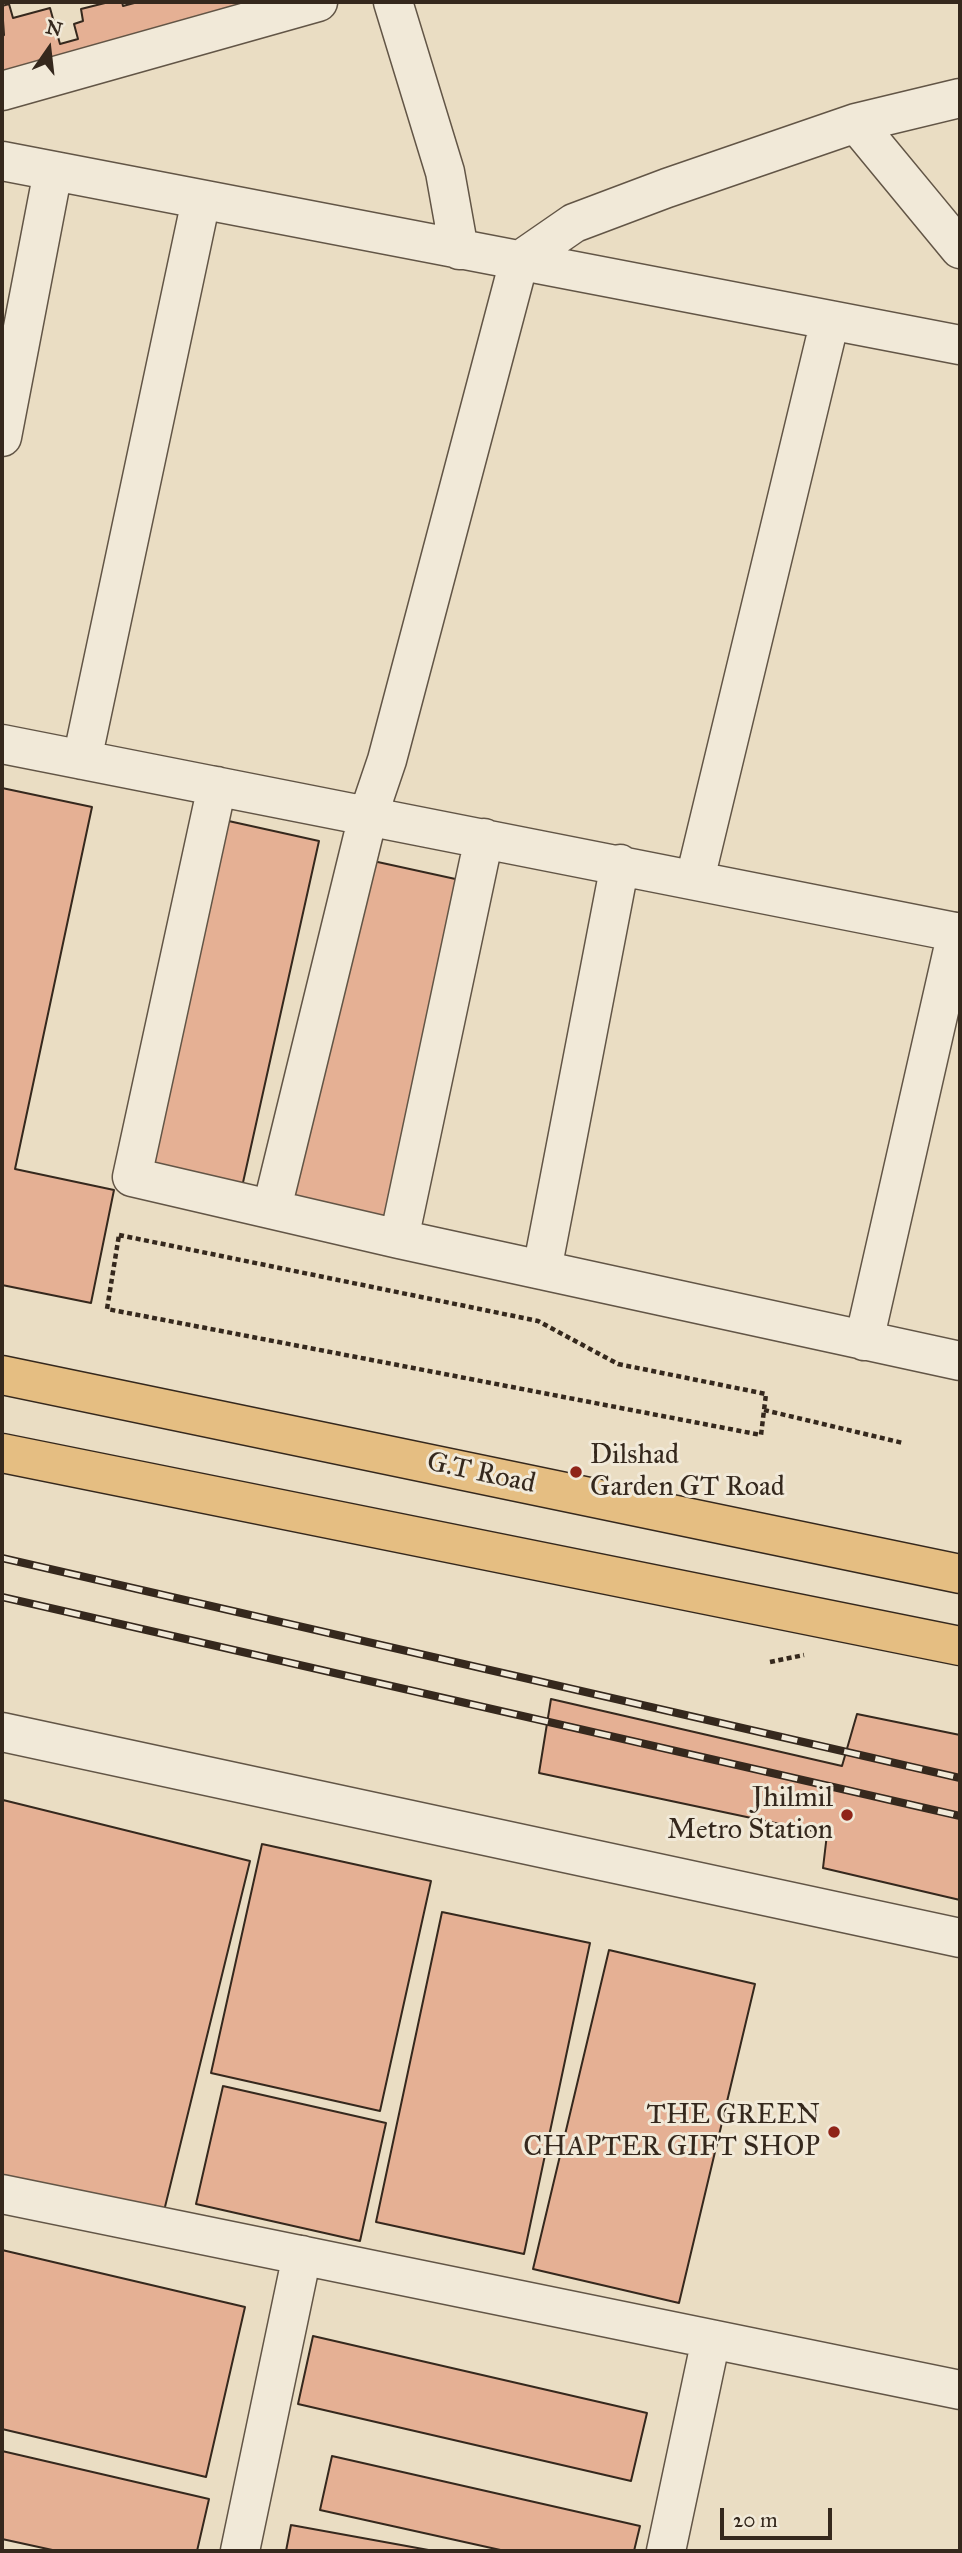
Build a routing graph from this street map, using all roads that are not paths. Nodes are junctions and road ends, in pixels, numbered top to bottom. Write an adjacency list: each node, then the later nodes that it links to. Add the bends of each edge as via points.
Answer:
1 (317, 2): 3 (street)
2 (393, 2): 10 (street, via 445,173)
3 (2, 91)
4 (960, 98): 5 (street)
5 (856, 123): 9 (street); 11 (street, via 574,223)
6 (2, 161): 7 (street)
7 (53, 171): 8 (street); 14 (street)
8 (201, 200): 10 (street); 16 (street)
9 (960, 249)
10 (459, 250): 11 (street)
11 (519, 261): 12 (street); 18 (street, via 387,760)
12 (830, 320): 13 (street); 21 (street)
13 (960, 345)
14 (2, 437)
15 (2, 744): 16 (street)
16 (82, 760): 17 (street)
17 (217, 786): 18 (street); 23 (street, via 132,1177)
18 (368, 816): 19 (street); 23 (street)
19 (484, 838): 20 (street); 24 (street)
20 (621, 864): 21 (street); 25 (street)
21 (695, 879): 22 (street)
22 (958, 933): 26 (street)
23 (272, 1208): 24 (street)
24 (399, 1239): 25 (street)
25 (542, 1270): 26 (street)
26 (864, 1341): 27 (street)
27 (960, 1361)
28 (2, 1375): 30 (highway, G.T Road)
29 (2, 1453): 31 (highway)
30 (960, 1574)
31 (960, 1646)
32 (2, 1732): 33 (street)
33 (960, 1938)
34 (2, 2194): 35 (street)
35 (302, 2255): 36 (street); 38 (street)
36 (712, 2339): 37 (street); 39 (street)
37 (960, 2390)
38 (240, 2551)
39 (666, 2551)

